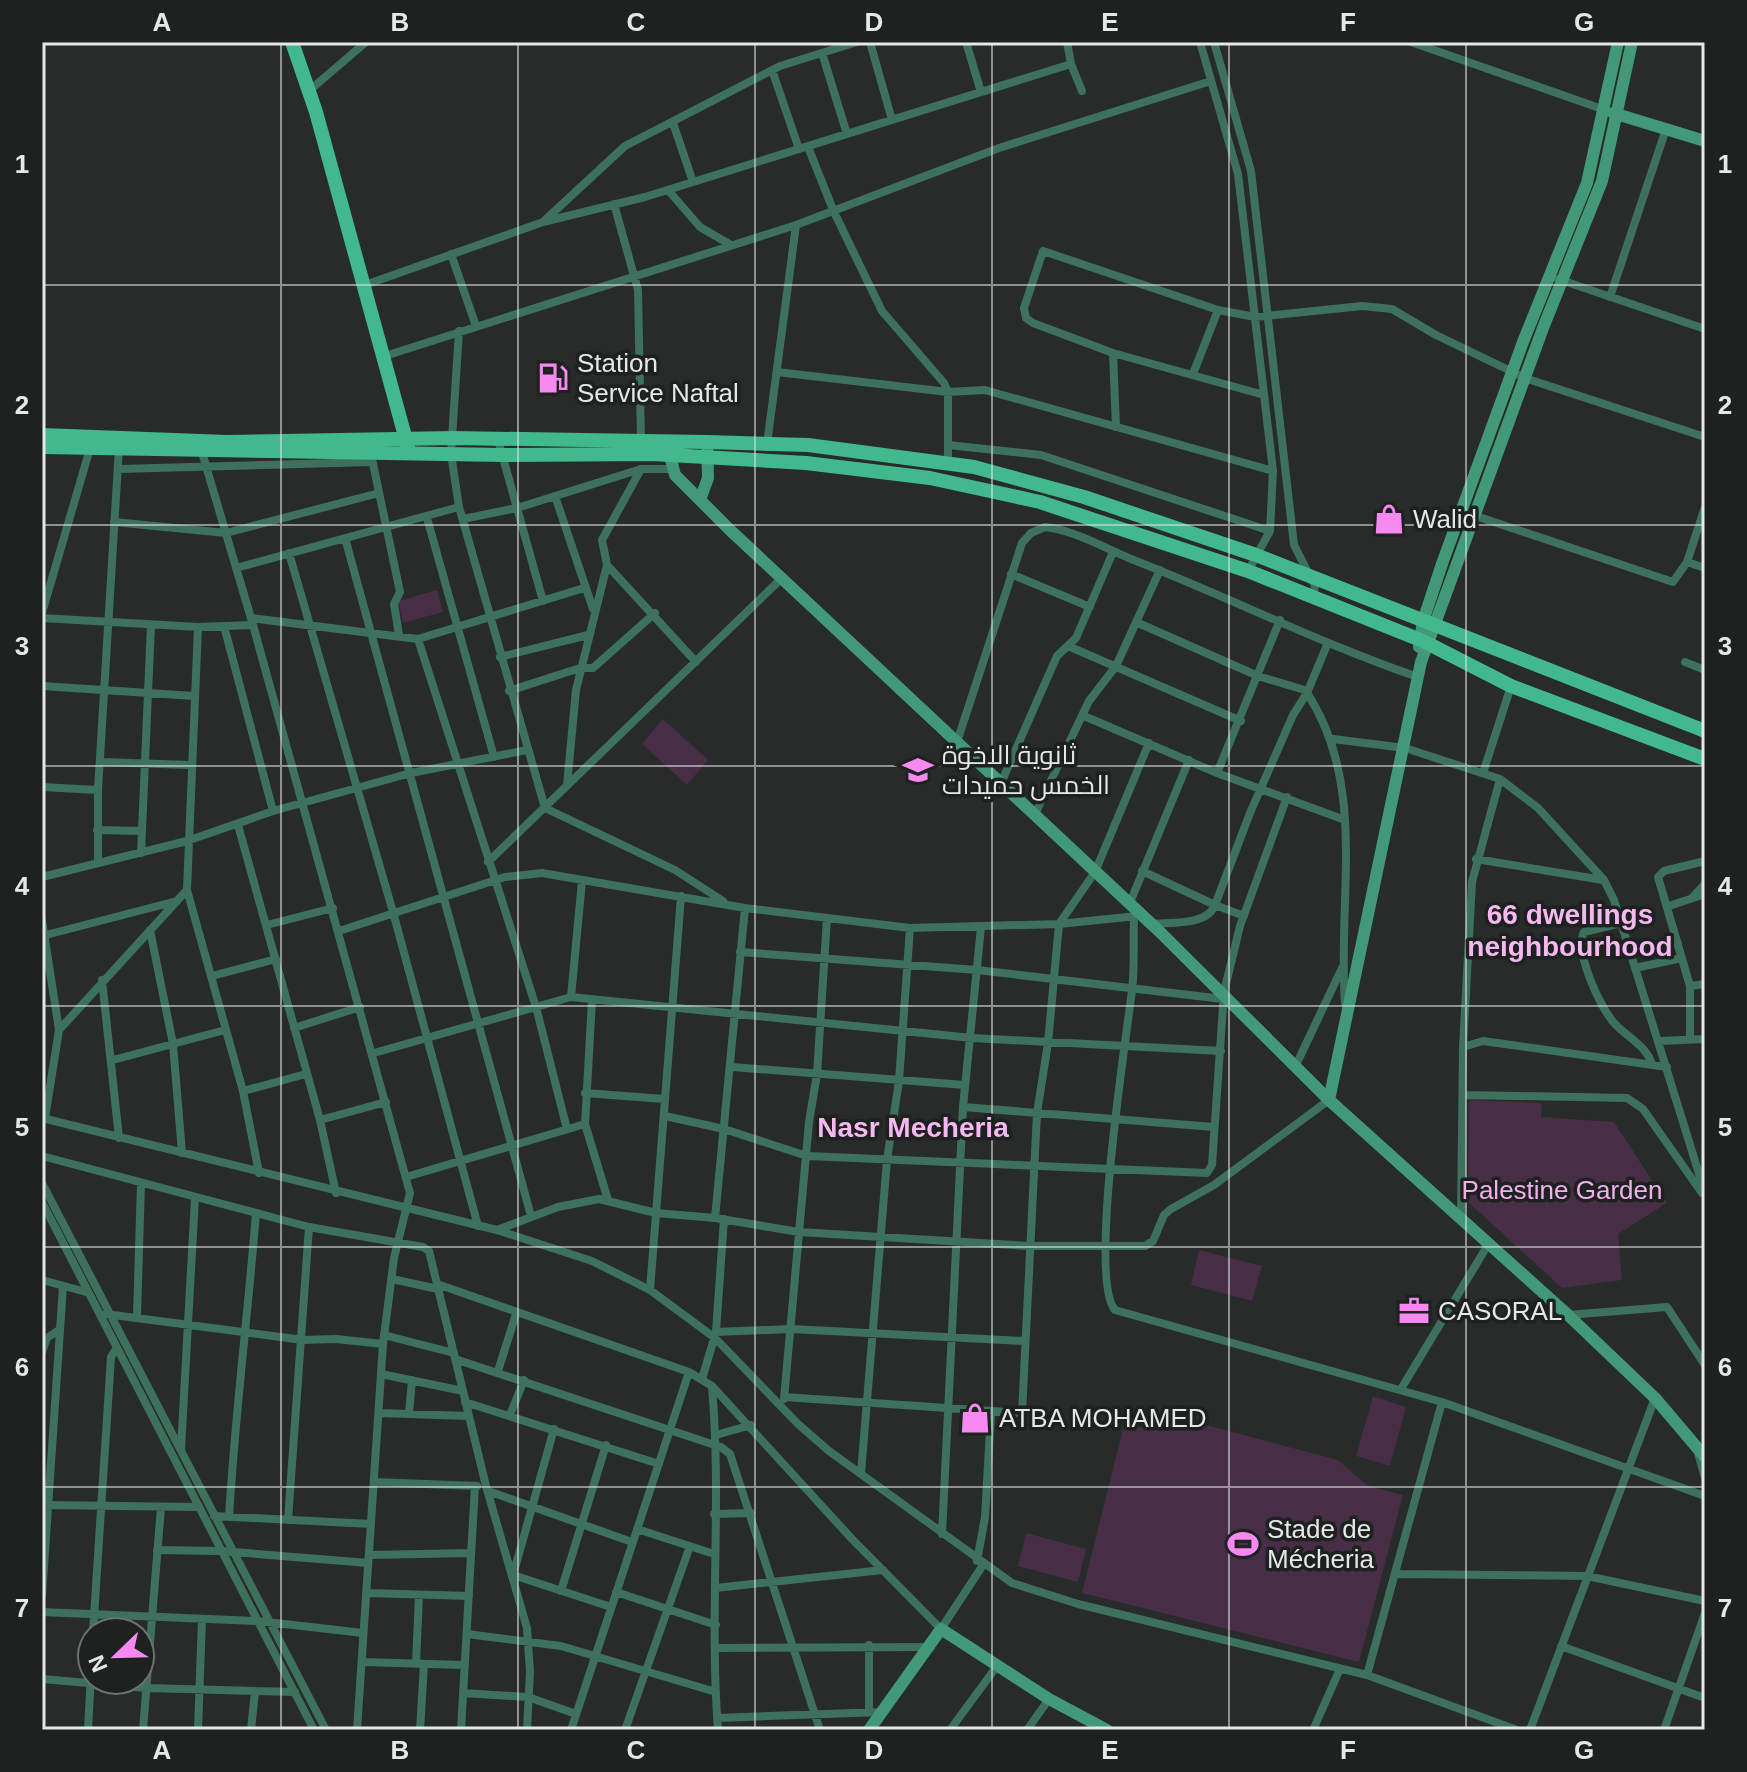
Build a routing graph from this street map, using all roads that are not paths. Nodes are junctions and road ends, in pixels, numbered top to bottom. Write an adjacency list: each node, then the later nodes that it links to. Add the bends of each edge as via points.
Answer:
1 (292, 42): 16 (main road)
2 (366, 42): 16 (street)
3 (857, 42): 12 (street)
4 (870, 42): 21 (street)
5 (966, 42): 18 (street)
6 (1067, 42): 13 (street)
7 (1200, 42): 15 (street)
8 (1214, 42): 41 (street, via 1251,171)
9 (1411, 42): 19 (street)
10 (1618, 42): 19 (main road)
11 (1632, 42): 20 (main road)
12 (822, 53): 14 (street); 24 (street)
13 (1071, 64): 17 (street); 18 (street)
14 (772, 70): 22 (street); 26 (street)
15 (1211, 81): 30 (street, via 999,148); 42 (street, via 1238,174)
16 (310, 90): 38 (main road)
17 (1082, 91)
18 (981, 92): 21 (street)
19 (1605, 110): 20 (main road); 36 (main road, via 1587,183)
20 (1619, 115): 23 (main road); 37 (main road, via 1602,181)
21 (892, 120): 24 (street)
22 (673, 123): 27 (street); 31 (street, via 615,153)
23 (1666, 129): 25 (main road); 39 (street)
24 (847, 134): 26 (street)
25 (1705, 141)
26 (804, 148): 27 (street); 30 (street)
27 (693, 182): 28 (street)
28 (668, 190): 29 (street); 33 (street, via 700,227)
29 (614, 204): 31 (street); 35 (street)
30 (834, 212): 32 (street); 51 (street, via 882,311 938,373)
31 (543, 222): 34 (street)
32 (796, 225): 33 (street); 48 (street)
33 (731, 245): 35 (street)
34 (451, 254): 38 (street); 43 (street)
35 (636, 274): 43 (street); 58 (street)
36 (1549, 276): 37 (street); 50 (main road)
37 (1562, 281): 39 (street); 50 (main road)
38 (365, 285): 47 (main road)
39 (1610, 297): 44 (street)
40 (1218, 310): 42 (street); 46 (street, via 1043,251 1024,308 1026,318); 49 (street)
41 (1269, 316): 42 (street); 50 (street, via 1362,306 1392,309); 103 (street, via 1294,545)
42 (1255, 317): 52 (street)
43 (476, 326): 45 (street)
44 (1705, 329)
45 (459, 331): 47 (street); 56 (street)
46 (1113, 353): 49 (street); 53 (street)
47 (385, 356): 63 (main road)
48 (777, 372): 51 (street); 61 (street)
49 (1193, 374): 52 (street)
50 (1519, 375): 55 (street); 85 (main road)
51 (948, 392): 53 (street, via 985,390); 64 (street)
52 (1264, 395): 78 (street)
53 (1116, 427): 78 (street)
54 (42, 435): 59 (main road)
55 (1705, 437)
56 (453, 438): 57 (main road); 63 (main road); 68 (street)
57 (498, 440): 58 (main road); 69 (street)
58 (641, 441): 70 (main road)
59 (91, 442): 62 (main road); 65 (main road); 66 (main road); 111 (street)
60 (707, 442): 61 (main road); 70 (main road); 72 (main road)
61 (767, 444): 73 (main road)
62 (200, 445): 63 (main road); 66 (main road); 67 (main road); 76 (street)
63 (408, 445): 68 (main road); 71 (main road)
64 (948, 445): 73 (street); 90 (street, via 1041,455)
65 (42, 447)
66 (119, 448): 75 (street)
67 (251, 451): 71 (main road); 74 (street)
68 (451, 454): 69 (main road); 82 (street)
69 (503, 455): 70 (main road); 84 (street)
70 (669, 455): 72 (main road); 77 (street); 81 (main road)
71 (371, 456): 74 (street); 79 (street)
72 (708, 459): 81 (main road); 101 (main road, via 853,467 993,490)
73 (948, 463): 95 (main road, via 1084,497)
74 (252, 467): 76 (street)
75 (118, 469): 76 (street); 88 (street)
76 (207, 469): 91 (street)
77 (641, 469): 80 (street); 97 (street, via 602,540)
78 (1273, 471): 90 (street)
79 (379, 493): 89 (street); 91 (street)
80 (555, 496): 84 (street); 105 (street)
81 (700, 500): 104 (main road)
82 (459, 507): 86 (street); 87 (street)
83 (1705, 507): 96 (street)
84 (517, 508): 87 (street); 107 (street)
85 (1467, 513): 96 (street, via 1669,582 1676,581); 117 (main road)
86 (427, 518): 89 (street); 122 (street)
87 (463, 519): 112 (street)
88 (114, 522): 91 (street); 116 (street)
89 (387, 525): 92 (street); 124 (street, via 400,592 394,604)
90 (1270, 531): 95 (street)
91 (226, 533): 98 (street)
92 (345, 538): 94 (street); 123 (street)
93 (1113, 552): 100 (street); 102 (street, via 1045,527 1024,539); 108 (street)
94 (289, 553): 98 (street); 121 (street)
95 (1256, 555): 101 (street); 103 (main road)
96 (1687, 562): 99 (street)
97 (607, 565): 109 (street); 110 (street)
98 (236, 568): 114 (street)
99 (1705, 568)
100 (1160, 570): 113 (street); 115 (street)
101 (1248, 571): 106 (main road)
102 (1011, 574): 108 (street); 151 (street)
103 (1310, 576): 106 (street); 117 (main road)
104 (783, 577): 131 (street); 151 (main road)
105 (584, 588): 107 (street); 109 (street)
106 (1313, 597): 127 (main road)
107 (543, 601): 112 (street)
108 (1090, 607): 129 (street)
109 (593, 610): 125 (street)
110 (655, 613): 131 (street); 134 (street, via 597,665)
111 (42, 616): 116 (street)
112 (489, 619): 122 (street); 130 (street)
113 (1280, 620): 128 (street); 136 (street)
114 (252, 621): 119 (street); 121 (street); 173 (street)
115 (1136, 622): 133 (street); 136 (street)
116 (108, 623): 118 (street); 141 (street)
117 (1429, 624): 127 (main road); 137 (main road)
118 (151, 625): 120 (street); 144 (street)
119 (224, 626): 120 (street); 175 (street)
120 (198, 627): 145 (street)
121 (312, 627): 123 (street); 169 (street)
122 (456, 629): 126 (street); 155 (street)
123 (369, 631): 124 (street); 162 (street)
124 (399, 635): 126 (street)
125 (588, 635): 130 (street); 134 (street)
126 (418, 639): 160 (street)
127 (1424, 642): 138 (main road); 140 (main road)
128 (1327, 645): 138 (street); 143 (street)
129 (1068, 646): 133 (street); 166 (street, via 1057,656)
130 (500, 657): 142 (street)
131 (696, 662): 167 (street)
132 (1685, 662): 135 (street)
133 (1116, 666): 147 (street); 148 (street)
134 (580, 668): 142 (street); 167 (street)
135 (1705, 670)
136 (1258, 676): 143 (street); 148 (street)
137 (1558, 676): 146 (main road); 149 (main road)
138 (1418, 677): 153 (main road)
139 (42, 686): 141 (street)
140 (1511, 686): 146 (main road); 164 (street)
141 (105, 691): 144 (street); 158 (street)
142 (509, 691): 154 (street)
143 (1308, 692): 150 (street); 170 (street)
144 (150, 695): 145 (street); 159 (street)
145 (194, 696): 161 (street)
146 (1549, 700): 156 (main road)
147 (1084, 716): 152 (street); 176 (street)
148 (1241, 721): 163 (street)
149 (1705, 731)
150 (1333, 739): 153 (street); 177 (street)
151 (957, 742): 166 (main road)
152 (1149, 743): 157 (street); 188 (street)
153 (1405, 748): 164 (street); 241 (main road)
154 (527, 750): 155 (street); 174 (street)
155 (494, 757): 160 (street)
156 (1705, 759)
157 (1189, 760): 163 (street); 187 (street)
158 (100, 762): 159 (street); 171 (street)
159 (146, 763): 161 (street); 180 (street)
160 (456, 764): 162 (street); 185 (street)
161 (191, 765): 181 (street)
162 (411, 773): 169 (street); 196 (street)
163 (1217, 773): 170 (street)
164 (1483, 773): 165 (street)
165 (1500, 779): 183 (street); 191 (street, via 1538,808)
166 (1001, 783): 176 (main road)
167 (567, 786): 174 (street)
168 (42, 787): 171 (street)
169 (358, 787): 173 (street); 205 (street)
170 (1262, 789): 172 (street); 201 (street)
171 (98, 790): 179 (street)
172 (1287, 797): 177 (street); 207 (street)
173 (302, 802): 175 (street); 203 (street)
174 (545, 808): 185 (street); 200 (street, via 675,870)
175 (273, 811): 178 (street)
176 (1035, 814): 188 (main road)
177 (1345, 820): 225 (street)
178 (238, 825): 181 (street); 212 (street)
179 (97, 830): 180 (street); 186 (street)
180 (142, 831): 182 (street)
181 (187, 841): 182 (street); 194 (street)
182 (141, 853): 186 (street)
183 (1476, 859): 191 (street); 256 (street)
184 (1705, 861): 202 (street, via 1659,875)
185 (488, 862): 190 (street)
186 (98, 863): 189 (street)
187 (1142, 871): 201 (street); 206 (street)
188 (1095, 872): 206 (main road); 211 (street)
189 (42, 877)
190 (495, 880): 192 (street, via 542,873); 196 (street); 238 (street)
191 (1604, 880): 210 (street)
192 (582, 881): 197 (street); 235 (street)
193 (1705, 884): 198 (street)
194 (187, 890): 199 (street); 228 (street)
195 (1705, 894): 198 (street)
196 (446, 896): 205 (street); 243 (street)
197 (681, 896): 200 (street); 239 (street)
198 (1692, 898): 202 (street)
199 (177, 901): 215 (street); 217 (street)
200 (727, 904): 204 (street)
201 (1215, 905): 206 (street, via 1199,919); 207 (street)
202 (1669, 906): 218 (street)
203 (333, 908): 212 (street); 216 (street)
204 (745, 908): 208 (street); 219 (street)
205 (393, 912): 216 (street); 250 (street)
206 (1139, 915): 211 (street); 233 (street); 234 (main road)
207 (1244, 916): 234 (street)
208 (827, 918): 214 (street); 221 (street)
209 (42, 920): 217 (street)
210 (1621, 923): 220 (street); 261 (street, via 1584,932 1581,953 1605,1010 1648,1054)
211 (1059, 924): 213 (street); 229 (street)
212 (267, 925): 223 (street)
213 (981, 927): 214 (street); 227 (street)
214 (910, 928): 224 (street)
215 (150, 930): 230 (street); 255 (street)
216 (339, 931): 237 (street)
217 (44, 936): 245 (street)
218 (1678, 943): 220 (street); 222 (street)
219 (740, 952): 221 (street); 240 (street)
220 (1631, 953): 226 (street)
221 (826, 957): 224 (street); 242 (street)
222 (1682, 958): 226 (street); 232 (street)
223 (276, 959): 228 (street); 244 (street)
224 (905, 964): 227 (street); 247 (street)
225 (1342, 967): 241 (street); 260 (street)
226 (1635, 968): 252 (street)
227 (977, 970): 229 (street); 248 (street)
228 (212, 976): 246 (street)
229 (1054, 979): 233 (street); 253 (street)
230 (102, 980): 245 (street); 259 (street)
231 (1705, 984): 232 (street)
232 (1690, 986): 249 (street)
233 (1133, 987): 234 (street); 254 (street)
234 (1223, 996): 257 (street); 260 (main road)
235 (571, 997): 236 (street); 238 (street)
236 (592, 1000): 239 (street); 269 (street)
237 (360, 1007): 244 (street); 258 (street)
238 (536, 1007): 243 (street); 282 (street)
239 (670, 1008): 240 (street); 271 (street)
240 (734, 1014): 242 (street); 262 (street)
241 (1347, 1019): 272 (main road)
242 (819, 1023): 247 (street); 265 (street)
243 (481, 1024): 250 (street); 285 (street)
244 (294, 1028): 264 (street)
245 (59, 1030): 277 (street)
246 (225, 1030): 255 (street); 268 (street)
247 (901, 1031): 248 (street); 266 (street)
248 (972, 1038): 253 (street); 267 (street)
249 (1690, 1038): 251 (street); 252 (street)
250 (429, 1039): 258 (street); 290 (street)
251 (1705, 1039)
252 (1659, 1041): 263 (street)
253 (1048, 1043): 254 (street); 275 (street)
254 (1125, 1043): 257 (street); 279 (street)
255 (173, 1044): 259 (street); 286 (street)
256 (1463, 1047): 261 (street, via 1483,1041); 270 (street)
257 (1221, 1051): 281 (street)
258 (374, 1053): 273 (street)
259 (113, 1060): 284 (street)
260 (1296, 1065): 272 (main road)
261 (1652, 1065): 263 (street)
262 (732, 1067): 265 (street); 283 (street)
263 (1667, 1067): 299 (street)
264 (306, 1074): 268 (street); 278 (street)
265 (817, 1074): 266 (street); 288 (street)
266 (899, 1081): 267 (street); 289 (street)
267 (965, 1085): 274 (street)
268 (243, 1091): 294 (street)
269 (585, 1093): 271 (street); 280 (street)
270 (1464, 1095): 299 (street, via 1627,1098 1643,1109); 308 (street)
271 (664, 1099): 276 (street)
272 (1329, 1100): 308 (main road); 318 (street, via 1214,1185 1171,1209 1149,1245)
273 (386, 1102): 278 (street); 295 (street)
274 (963, 1107): 275 (street); 291 (street)
275 (1037, 1113): 279 (street); 292 (street)
276 (665, 1116): 283 (street); 305 (street)
277 (43, 1118): 284 (street)
278 (320, 1120): 298 (street)
279 (1116, 1120): 281 (street); 293 (street)
280 (585, 1124): 282 (street); 301 (street)
281 (1214, 1127): 293 (street, via 1207,1173)
282 (567, 1129): 285 (street)
283 (724, 1129): 288 (street); 307 (street)
284 (119, 1138): 286 (street)
285 (512, 1147): 290 (street); 306 (street)
286 (182, 1153): 294 (street)
287 (42, 1156): 297 (street)
288 (807, 1156): 289 (street); 312 (street)
289 (887, 1160): 291 (street); 313 (street)
290 (461, 1162): 295 (street); 309 (street)
291 (961, 1162): 292 (street); 315 (street)
292 (1033, 1167): 293 (street); 317 (street)
293 (1111, 1169): 318 (street)
294 (259, 1173): 298 (street)
295 (406, 1177): 303 (street)
296 (42, 1183): 325 (street)
297 (141, 1183): 300 (street); 329 (street)
298 (336, 1193): 303 (street)
299 (1705, 1195)
300 (195, 1198): 304 (street); 330 (street)
301 (608, 1200): 305 (street); 306 (street, via 577,1202)
302 (42, 1202): 324 (street)
303 (408, 1210): 309 (street); 314 (street)
304 (256, 1213): 310 (street); 333 (street)
305 (656, 1213): 307 (street); 323 (street)
306 (531, 1216): 311 (street)
307 (720, 1218): 312 (street); 335 (street)
308 (1461, 1218): 316 (main road)
309 (478, 1226): 311 (street)
310 (309, 1227): 314 (street); 337 (street)
311 (497, 1230): 323 (street, via 592,1261)
312 (799, 1232): 313 (street); 331 (street)
313 (880, 1238): 315 (street); 334 (street)
314 (396, 1242): 319 (street); 322 (street, via 429,1251)
315 (955, 1242): 317 (street); 336 (street)
316 (1489, 1243): 328 (main road); 351 (street)
317 (1029, 1246): 318 (street); 339 (street)
318 (1106, 1248): 351 (street, via 1106,1296 1123,1315)
319 (392, 1279): 322 (street); 338 (street)
320 (42, 1280): 321 (street)
321 (63, 1286): 324 (street); 332 (street)
322 (438, 1287): 326 (street); 342 (street)
323 (650, 1290): 335 (street)
324 (86, 1292): 327 (street)
325 (109, 1314): 327 (street); 329 (street); 371 (street)
326 (516, 1314): 344 (street); 345 (street)
327 (98, 1315): 340 (street)
328 (1568, 1315): 343 (street, via 1667,1307); 354 (main road)
329 (137, 1316): 330 (street)
330 (190, 1323): 333 (street); 371 (street)
331 (791, 1329): 334 (street); 335 (street); 353 (street)
332 (59, 1330): 341 (street, via 47,1338); 373 (street)
333 (247, 1332): 337 (street); 391 (street, via 235,1408)
334 (872, 1334): 336 (street); 357 (street)
335 (716, 1335): 347 (street); 358 (street)
336 (953, 1339): 339 (street); 359 (street)
337 (303, 1340): 338 (street); 392 (street)
338 (384, 1340): 342 (street); 346 (street)
339 (1024, 1341): 361 (street, via 1022,1413)
340 (116, 1349): 375 (street); 384 (street, via 111,1357)
341 (42, 1352)
342 (455, 1356): 344 (street); 352 (street)
343 (1705, 1365)
344 (498, 1371): 349 (street)
345 (689, 1372): 347 (street); 367 (street)
346 (381, 1374): 348 (street); 360 (street)
347 (702, 1379): 350 (street)
348 (412, 1380): 352 (street); 362 (street)
349 (524, 1380): 363 (street); 367 (street)
350 (712, 1386): 365 (street); 368 (street)
351 (1401, 1389): 356 (street)
352 (463, 1391): 355 (street)
353 (784, 1397): 357 (street); 358 (street)
354 (1655, 1398): 372 (main road); 376 (street)
355 (465, 1402): 363 (street); 364 (street)
356 (1442, 1402): 376 (street); 407 (street)
357 (866, 1404): 359 (street); 377 (street)
358 (784, 1409): 377 (street)
359 (949, 1409): 361 (street); 396 (street)
360 (379, 1413): 362 (street); 379 (street)
361 (991, 1413): 405 (street)
362 (409, 1414): 364 (street)
363 (510, 1415): 366 (street)
364 (469, 1416): 381 (street)
365 (751, 1425): 368 (street); 406 (street)
366 (554, 1429): 369 (street); 385 (street)
367 (670, 1431): 370 (street); 374 (street)
368 (716, 1435): 370 (street)
369 (606, 1445): 374 (street); 394 (street)
370 (716, 1446): 388 (street, via 734,1462); 389 (street)
371 (181, 1452): 375 (street); 390 (street)
372 (1701, 1452): 378 (street)
373 (46, 1455): 383 (street)
374 (659, 1464): 395 (street)
375 (180, 1470): 387 (street)
376 (1630, 1470): 382 (street); 409 (street)
377 (861, 1473): 396 (street)
378 (1705, 1478)
379 (374, 1482): 380 (street); 393 (street)
380 (475, 1486): 381 (street); 402 (street)
381 (487, 1489): 385 (street); 408 (street)
382 (1705, 1496)
383 (44, 1505): 384 (street); 416 (street)
384 (101, 1506): 386 (street); 423 (street)
385 (532, 1506): 394 (street); 408 (street)
386 (161, 1507): 387 (street); 399 (street)
387 (199, 1507): 400 (street)
388 (751, 1513): 389 (street); 410 (street)
389 (714, 1514): 403 (street)
390 (214, 1516): 391 (street); 401 (street)
391 (229, 1517): 392 (street)
392 (288, 1520): 393 (street)
393 (371, 1524): 404 (street)
394 (580, 1524): 397 (street); 412 (street)
395 (637, 1529): 397 (street); 398 (street)
396 (942, 1534): 405 (street)
397 (632, 1542): 413 (street)
398 (690, 1546): 403 (street); 420 (street)
399 (157, 1550): 400 (street); 425 (street)
400 (221, 1551): 401 (street); 428 (street)
401 (232, 1551): 404 (street); 429 (street)
402 (471, 1553): 404 (street); 417 (street)
403 (714, 1554): 411 (street)
404 (368, 1559): 414 (street)
405 (980, 1563): 431 (street); 445 (street, via 1012,1583 1078,1604)
406 (883, 1570): 410 (street); 431 (street)
407 (1397, 1574): 409 (street); 447 (street)
408 (513, 1575): 412 (street); 434 (street)
409 (1587, 1576): 418 (street); 436 (street)
410 (772, 1584): 411 (street); 437 (street)
411 (715, 1588): 430 (street)
412 (561, 1591): 419 (street)
413 (616, 1592): 419 (street); 420 (street)
414 (366, 1593): 415 (street); 432 (street)
415 (419, 1595): 417 (street); 442 (street)
416 (42, 1596)
417 (469, 1596): 433 (street)
418 (1705, 1601)
419 (611, 1607): 440 (street)
420 (667, 1611): 430 (street); 446 (street)
421 (42, 1612): 423 (street)
422 (1705, 1613): 452 (street)
423 (94, 1614): 424 (street)
424 (133, 1616)
425 (152, 1616)
426 (156, 1617): 427 (street)
427 (202, 1619): 428 (street); 451 (street)
428 (258, 1621): 429 (street); 454 (street)
429 (270, 1623): 432 (street); 473 (street)
430 (716, 1625): 439 (street)
431 (941, 1629): 438 (main road); 444 (main road)
432 (363, 1633): 441 (street)
433 (467, 1634): 434 (street); 443 (street)
434 (528, 1639): 440 (street); 459 (street)
435 (869, 1645): 437 (street); 438 (street); 462 (street)
436 (1561, 1646): 452 (street); 488 (street)
437 (791, 1647): 439 (street); 464 (street)
438 (931, 1647): 462 (main road)
439 (715, 1648): 455 (street)
440 (594, 1658): 446 (street); 463 (street)
441 (362, 1662): 442 (street); 474 (street)
442 (420, 1664): 443 (street); 475 (street)
443 (465, 1665): 456 (street)
444 (997, 1666): 461 (main road); 483 (street)
445 (1340, 1669): 447 (street); 486 (street)
446 (645, 1674): 455 (street); 479 (street)
447 (1367, 1675): 487 (street)
448 (42, 1679): 449 (street)
449 (76, 1682)
450 (156, 1688): 451 (street)
451 (200, 1688): 453 (street); 469 (street)
452 (1677, 1688): 460 (street); 489 (street)
453 (255, 1691): 454 (street); 470 (street)
454 (295, 1692): 465 (street)
455 (716, 1692): 466 (street)
456 (463, 1693): 459 (street); 476 (street)
457 (89, 1696): 467 (street)
458 (145, 1696): 468 (street)
459 (528, 1697): 463 (street); 477 (street)
460 (1705, 1698)
461 (1049, 1699): 484 (street); 485 (main road)
462 (876, 1713): 464 (street); 482 (main road)
463 (576, 1714): 478 (street)
464 (815, 1715): 466 (street); 481 (street)
465 (307, 1716): 471 (street); 472 (street)
466 (717, 1718): 480 (street)
467 (88, 1730)
468 (143, 1730)
469 (198, 1730)
470 (251, 1730)
471 (305, 1730)
472 (314, 1730)
473 (326, 1730)
474 (357, 1730)
475 (420, 1730)
476 (461, 1730)
477 (527, 1730)
478 (571, 1730)
479 (625, 1730)
480 (718, 1730)
481 (820, 1730)
482 (869, 1730)
483 (950, 1730)
484 (1027, 1730)
485 (1107, 1730)
486 (1313, 1730)
487 (1517, 1730)
488 (1530, 1730)
489 (1664, 1730)

